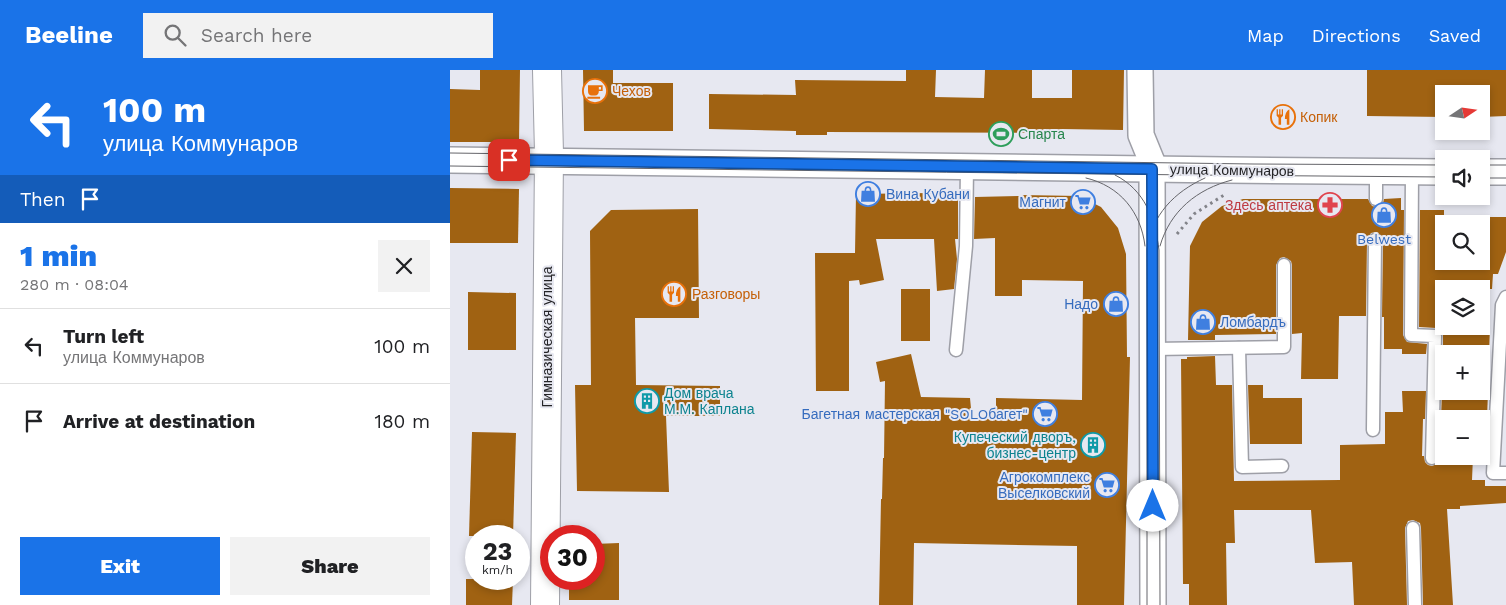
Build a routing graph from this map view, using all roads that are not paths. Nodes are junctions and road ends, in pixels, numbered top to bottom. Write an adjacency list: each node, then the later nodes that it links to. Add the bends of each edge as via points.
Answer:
1 (547, 70): 4 (street, Гимназическая улица)
2 (1140, 70): 6 (street, via 1140,135)
3 (450, 160): 4 (street, улица Коммунаров)
4 (549, 161): 5 (street, улица Коммунаров); 24 (street, Гимназическая улица)
5 (967, 166): 6 (street, улица Коммунаров); 18 (lane, via 966,246)
6 (1152, 169): 7 (street, улица Коммунаров); 17 (street)
7 (1376, 171): 8 (street, улица Коммунаров); 12 (lane)
8 (1412, 171): 9 (street, улица Коммунаров); 20 (lane, via 1411,335 1435,336)
9 (1435, 172)
10 (1490, 172): 11 (street)
11 (1506, 172)
12 (1376, 199)
13 (1375, 240): 19 (lane)
14 (1284, 265): 16 (lane, via 1284,347)
15 (1506, 297): 22 (lane, via 1502,305 1493,473)
16 (1239, 348): 17 (lane); 21 (lane, via 1242,467)
17 (1153, 349): 25 (street)
18 (956, 350)
19 (1373, 430)
20 (1432, 458)
21 (1282, 466)
22 (1506, 473)
23 (1412, 528): 26 (lane)
24 (545, 605)
25 (1153, 605)
26 (1415, 605)

